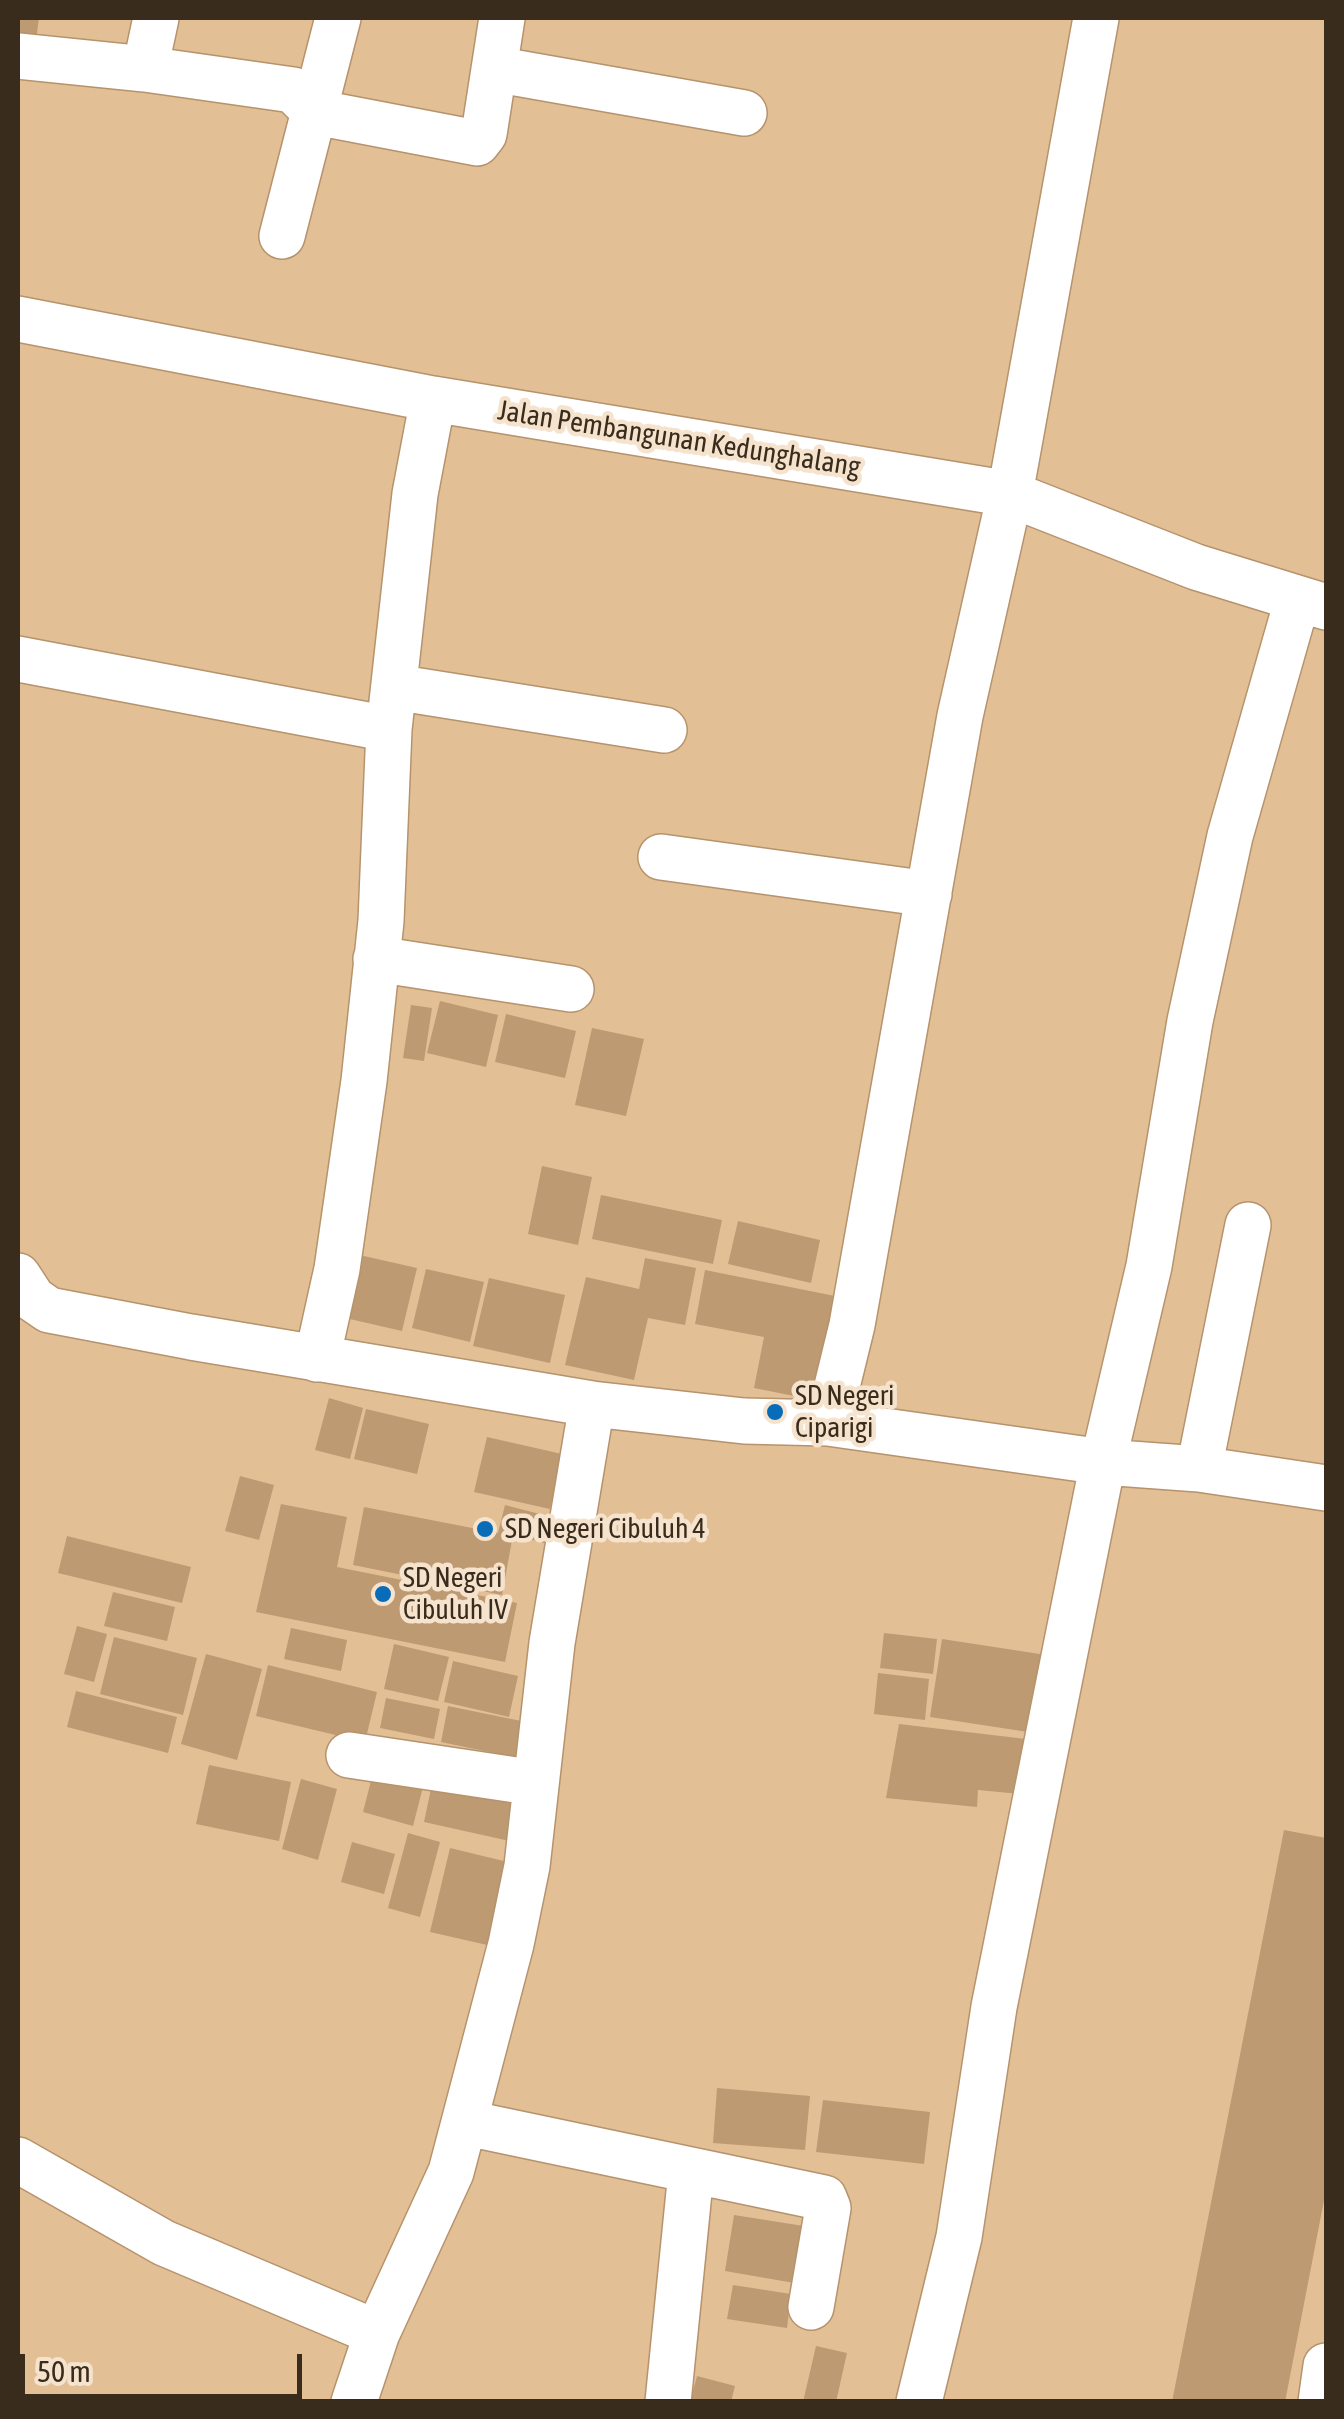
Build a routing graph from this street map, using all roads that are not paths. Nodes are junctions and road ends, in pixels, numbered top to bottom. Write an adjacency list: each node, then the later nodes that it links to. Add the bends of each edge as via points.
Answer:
1 (156, 18): 6 (street)
2 (338, 18): 8 (street)
3 (502, 18): 7 (street)
4 (1096, 18): 13 (street)
5 (18, 56): 6 (street)
6 (145, 68): 8 (street, via 293,90)
7 (494, 69): 8 (street, via 477,144); 9 (street)
8 (315, 112): 10 (street)
9 (744, 113)
10 (282, 236)
11 (18, 319): 12 (street, Jalan Pembangunan Kedunghalang)
12 (432, 398): 13 (street, Jalan Pembangunan Kedunghalang); 16 (street)
13 (1010, 494): 14 (street, Jalan Pembangunan Kedunghalang, via 1196,568); 19 (street)
14 (1312, 604): 27 (street, via 1230,836 1190,1020 1149,1266)
15 (18, 659): 16 (street)
16 (392, 708): 17 (street); 20 (street)
17 (664, 730)
18 (661, 857): 19 (street)
19 (929, 894): 26 (street, via 852,1325)
20 (376, 959): 21 (street); 24 (street, via 337,1268)
21 (571, 989)
22 (1248, 1226): 28 (street)
23 (18, 1276): 24 (street, via 49,1310)
24 (317, 1359): 25 (street)
25 (592, 1404): 26 (street); 31 (street)
26 (828, 1423): 27 (street)
27 (1103, 1462): 28 (street); 40 (street, via 994,2007 959,2237)
28 (1199, 1468): 29 (street)
29 (1326, 1488)
30 (349, 1755): 31 (street)
31 (536, 1783): 32 (street, via 523,1886)
32 (466, 2122): 34 (street); 36 (street, via 430,2223)
33 (18, 2160): 36 (street, via 164,2243)
34 (691, 2172): 35 (street, via 824,2198 828,2208); 39 (street)
35 (812, 2308)
36 (377, 2333): 38 (street)
37 (1326, 2366): 41 (street)
38 (354, 2402)
39 (668, 2402)
40 (919, 2402)
41 (1321, 2402)

